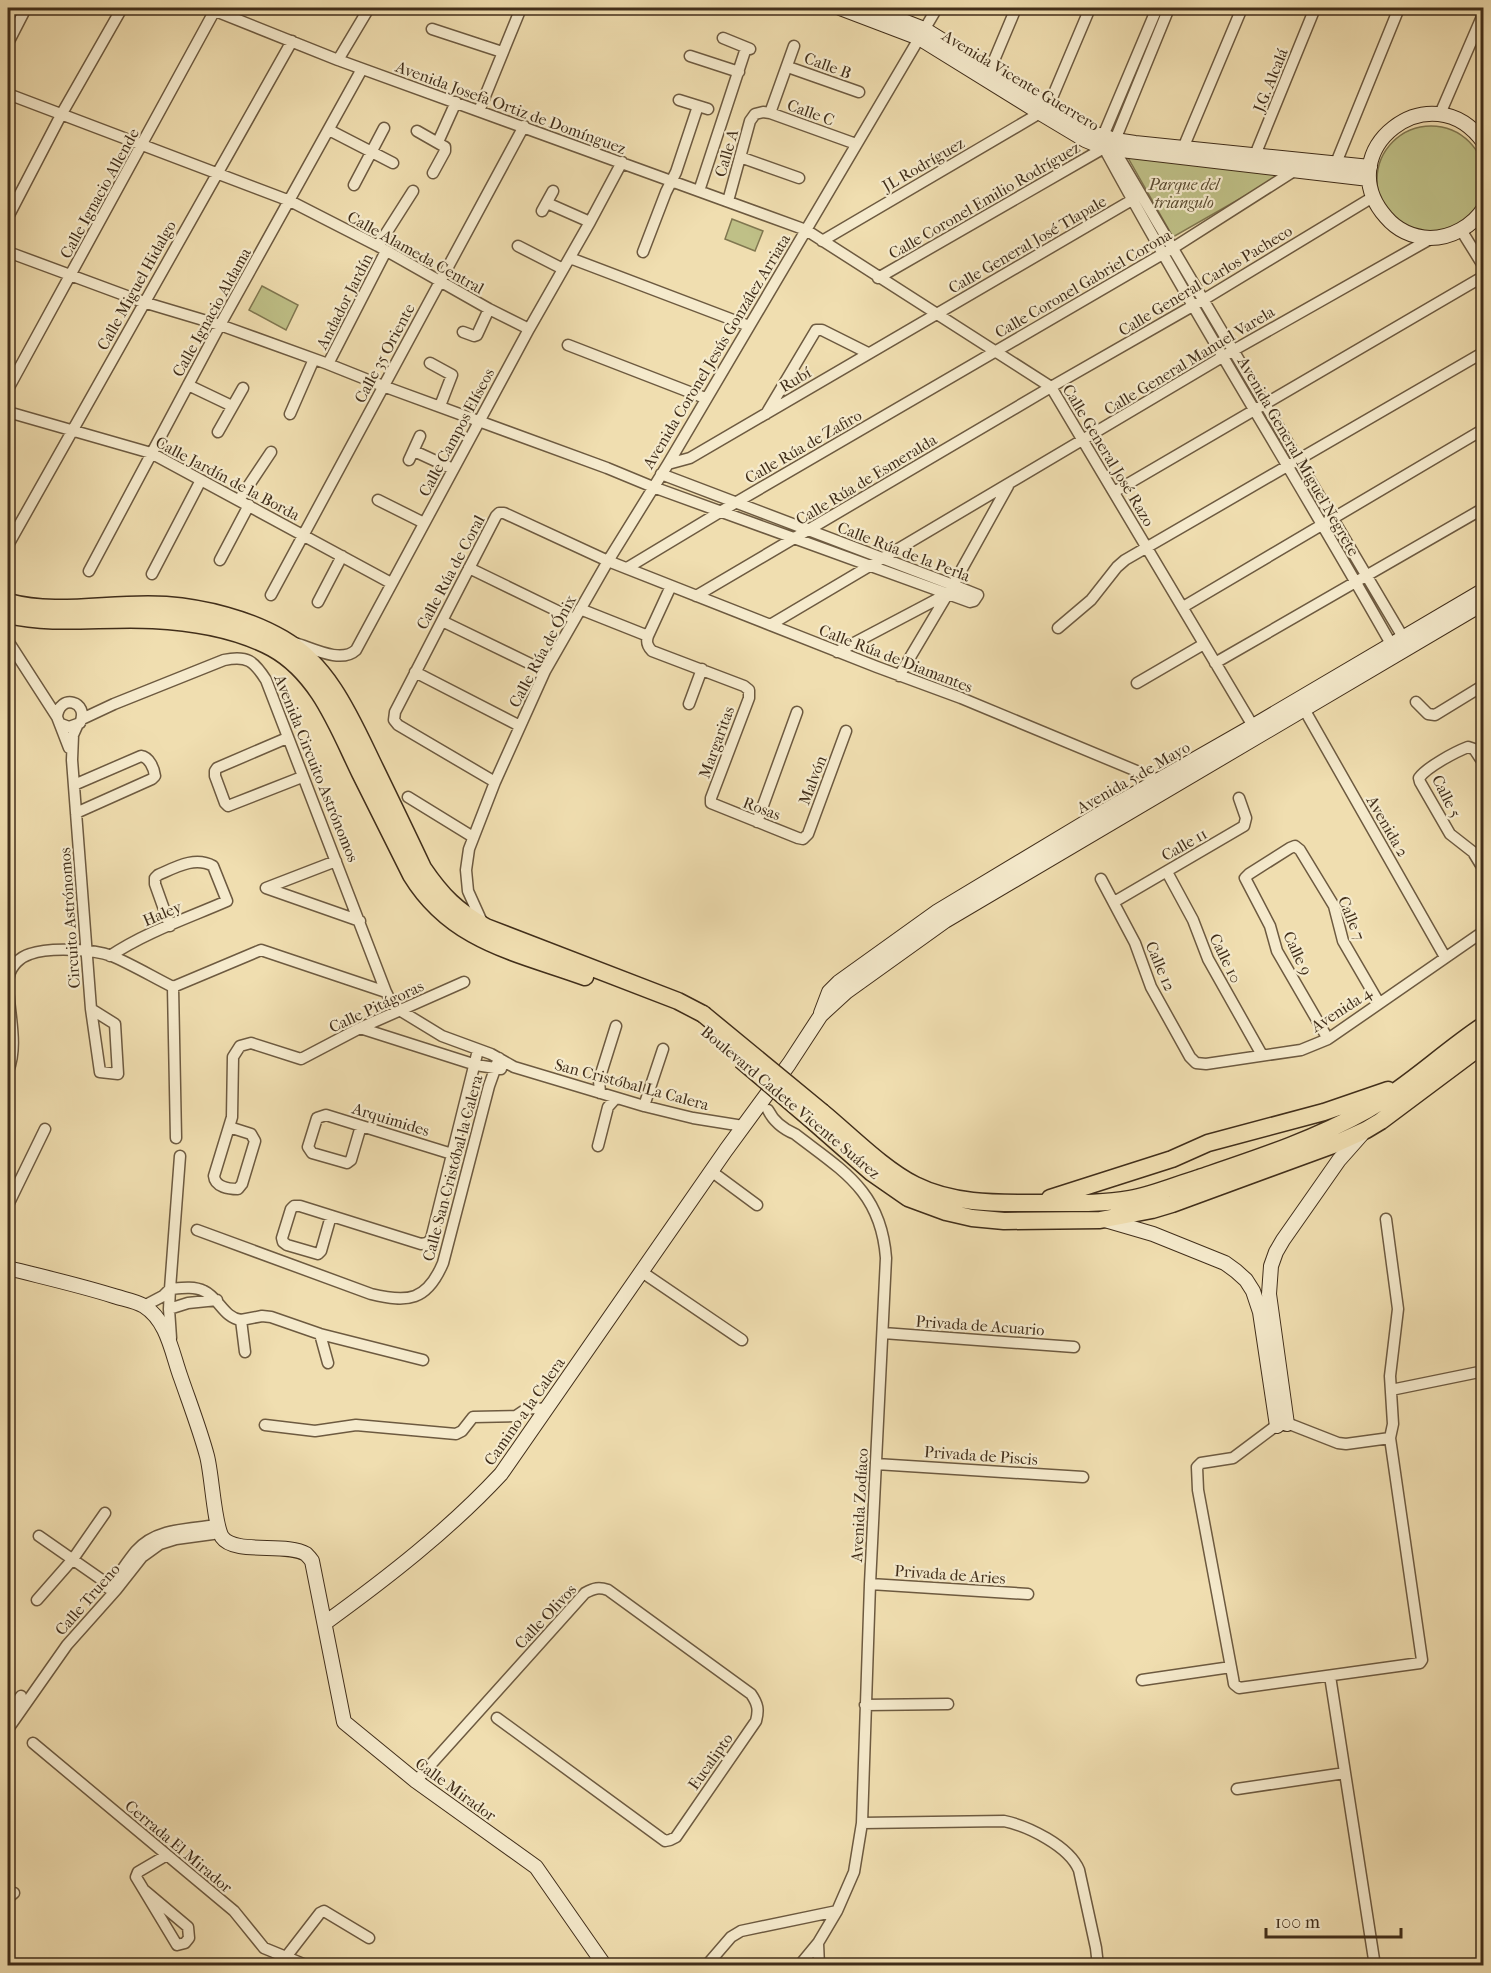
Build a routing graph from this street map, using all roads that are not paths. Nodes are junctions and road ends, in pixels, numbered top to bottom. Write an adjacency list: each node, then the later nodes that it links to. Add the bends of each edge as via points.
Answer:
1 (26, 8): 22 (street)
2 (122, 8): 40 (street)
3 (369, 8): 26 (street)
4 (521, 8): 24 (street)
5 (840, 8): 19 (street, Avenida Vicente Guerrero)
6 (870, 8): 19 (street, Avenida Vicente Guerrero)
7 (937, 8): 19 (street, Avenida Coronel Jesús González Arriata)
8 (1016, 8): 30 (street)
9 (1090, 8): 35 (street)
10 (1156, 8): 46 (street)
11 (1169, 8): 46 (street)
12 (1242, 8): 51 (street)
13 (1315, 8): 53 (street, J.G. Alcalá)
14 (1399, 8): 56 (street)
15 (212, 9): 16 (street, Avenida Josefa Ortiz de Domínguez); 49 (street, Calle Ignacio Allende)
16 (233, 12): 21 (street, Avenida Josefa Ortiz de Domínguez)
17 (1484, 12): 39 (street)
18 (432, 29): 24 (street)
19 (921, 33): 30 (street, Avenida Vicente Guerrero); 48 (street, Avenida Coronel Jesús González Arriata)
20 (723, 38): 29 (street, via 748,48)
21 (292, 41): 26 (street, Avenida Josefa Ortiz de Domínguez); 58 (street, Calle Miguel Hidalgo)
22 (8, 43)
23 (794, 46): 27 (street)
24 (502, 52): 36 (street)
25 (690, 56): 29 (street)
26 (339, 60): 28 (street, Avenida Josefa Ortiz de Domínguez)
27 (788, 66): 31 (street, Calle B); 37 (street)
28 (362, 69): 34 (street, Avenida Josefa Ortiz de Domínguez); 43 (street, Calle Ignacio Aldama)
29 (739, 72): 66 (street)
30 (988, 74): 35 (street, Avenida Vicente Guerrero)
31 (859, 92)
32 (8, 94): 40 (street, Calle Alameda Central)
33 (679, 100): 62 (street, via 703,108)
34 (456, 102): 36 (street, Avenida Josefa Ortiz de Domínguez); 45 (street)
35 (1044, 109): 46 (street, Avenida Vicente Guerrero); 77 (street, JL Rodríguez)
36 (479, 111): 41 (street, Avenida Josefa Ortiz de Domínguez)
37 (770, 113): 38 (street, Calle C); 48 (street, Calle C)
38 (755, 114): 52 (street, Calle A)
39 (1440, 114): 47 (street, via 1464,123); 59 (street, via 1408,118 1394,126 1374,151)
40 (61, 115): 49 (street, Calle Alameda Central); 72 (street)
41 (524, 126): 54 (street, Avenida Josefa Ortiz de Domínguez); 89 (street, Calle 35 Oriente)
42 (384, 128): 50 (street)
43 (328, 130): 50 (street); 69 (street, Calle Ignacio Aldama)
44 (417, 131): 45 (street)
45 (438, 142): 60 (street, via 446,149)
46 (1109, 143): 51 (street, Avenida Vicente Guerrero); 68 (street, Avenida General Miguel Negrete); 80 (street, Avenida General Miguel Negrete); 88 (street, Calle Coronel Emilio Rodríguez)
47 (1484, 143)
48 (856, 144): 74 (street, Avenida Coronel Jesús González Arriata)
49 (142, 145): 58 (street, Calle Alameda Central); 86 (street, Calle Ignacio Allende)
50 (372, 152): 55 (street); 63 (street)
51 (1182, 152): 53 (street, Avenida Vicente Guerrero)
52 (740, 157): 61 (street); 70 (street, Calle A)
53 (1253, 159): 57 (street, Avenida Vicente Guerrero)
54 (622, 162): 62 (street, Avenida Josefa Ortiz de Domínguez); 73 (street, Calle Campos Elíseos)
55 (393, 163)
56 (1336, 163): 57 (street, Avenida Vicente Guerrero); 59 (street, Avenida Vicente Guerrero)
57 (1300, 165): 59 (street, Avenida Vicente Guerrero); 80 (street, Calle Coronel Gabriel Corona)
58 (216, 172): 69 (street, Calle Alameda Central); 90 (street, Calle Miguel Hidalgo)
59 (1369, 172): 67 (street)
60 (433, 173)
61 (799, 178)
62 (673, 181): 66 (street, Avenida Josefa Ortiz de Domínguez); 82 (street)
63 (354, 185)
64 (413, 191): 79 (street, Andador Jardín)
65 (554, 191): 73 (street, via 544,207)
66 (699, 191): 70 (street, Avenida Josefa Ortiz de Domínguez)
67 (1373, 197): 76 (street, via 1390,222 1402,231); 91 (street, Calle General Carlos Pacheco)
68 (1132, 200): 80 (street, Avenida General Miguel Negrete); 93 (street, Calle General José Tlapale)
69 (290, 201): 79 (street, Calle Alameda Central); 94 (street, Calle Ignacio Aldama)
70 (728, 201): 74 (street, Avenida Josefa Ortiz de Domínguez)
71 (1484, 208): 75 (street)
72 (8, 217)
73 (590, 222): 83 (street, Calle Campos Elíseos)
74 (806, 230): 77 (street, Calle General José Razo); 95 (street, Avenida Coronel Jesús González Arriata)
75 (1461, 230): 76 (street); 84 (street)
76 (1432, 238): 102 (street, Calle General Manuel Varela)
77 (822, 241): 88 (street, Calle General José Razo)
78 (518, 246): 85 (street)
79 (382, 249): 89 (street, Calle Alameda Central); 105 (street, Andador Jardín)
80 (1168, 251): 91 (street, Avenida General Miguel Negrete); 99 (street, Calle Coronel Gabriel Corona)
81 (8, 252): 86 (street, Calle Rúa de la Perla)
82 (642, 252)
83 (570, 258): 85 (street, Calle Campos Elíseos); 95 (street)
84 (1484, 267)
85 (563, 269): 96 (street, Calle Campos Elíseos)
86 (71, 276): 90 (street, Calle Rúa de la Perla); 110 (street, Calle Ignacio Allende)
87 (1484, 276): 112 (street)
88 (878, 278): 93 (street, Calle General José Razo)
89 (440, 282): 92 (street, Calle Alameda Central); 107 (street, Calle 35 Oriente)
90 (143, 302): 94 (street, Calle Rúa de la Perla); 121 (street, Calle Miguel Hidalgo)
91 (1198, 303): 102 (street, Avenida General Miguel Negrete); 108 (street, Calle General Carlos Pacheco)
92 (489, 309): 96 (street, Calle Alameda Central); 97 (street, via 477,335)
93 (936, 315): 99 (street, Calle General José Razo); 101 (street, Rubí)
94 (220, 325): 103 (street, Calle Rúa de la Perla); 106 (street, Calle Ignacio Aldama)
95 (748, 326): 111 (street, Avenida Coronel Jesús González Arriata)
96 (528, 329): 119 (street, Calle Campos Elíseos)
97 (463, 332)
98 (568, 345): 111 (street)
99 (995, 352): 108 (street, Calle General José Razo); 138 (street, Calle Rúa de Zafiro)
100 (1484, 352): 127 (street)
101 (868, 353): 118 (street, Rubí); 118 (street, via 816,330)
102 (1229, 353): 112 (street, Avenida General Miguel Negrete); 115 (street, Avenida General Miguel Negrete); 124 (street, Calle General Manuel Varela)
103 (314, 359): 105 (street, Calle Rúa de la Perla); 117 (street)
104 (430, 363): 114 (street, via 452,375)
105 (328, 364): 107 (street, Calle Rúa de la Perla)
106 (188, 385): 113 (street); 126 (street, Calle Ignacio Aldama)
107 (384, 386): 114 (street, Calle Rúa de la Perla); 146 (street, Calle 35 Oriente)
108 (1051, 387): 124 (street, Calle General José Razo); 145 (street, Calle Rúa de Esmeralda)
109 (243, 388): 113 (street)
110 (8, 389)
111 (705, 398): 128 (street, Avenida Coronel Jesús González Arriata)
112 (1265, 403): 115 (street); 127 (street, Avenida General Miguel Negrete)
113 (232, 406): 122 (street)
114 (440, 406): 119 (street, Calle Rúa de la Perla)
115 (1255, 409): 129 (street, Avenida General Miguel Negrete); 135 (street)
116 (8, 412): 121 (street, Calle Jardín de la Borda)
117 (290, 414)
118 (764, 416): 128 (street, Rubí, via 690,458)
119 (479, 421): 130 (street, Calle Campos Elíseos); 134 (street, Calle Rúa de la Perla)
120 (1484, 429): 142 (street)
121 (71, 431): 126 (street, Calle Jardín de la Borda); 148 (street, Calle Miguel Hidalgo)
122 (218, 432)
123 (420, 436): 130 (street, via 412,456)
124 (1083, 441): 133 (street, Calle General Manuel Varela); 135 (street, Calle General José Razo)
125 (270, 452): 136 (street)
126 (151, 453): 132 (street, Calle Jardín de la Borda); 157 (street, Calle Ignacio Aldama)
127 (1300, 460): 129 (street); 142 (street, Avenida General Miguel Negrete)
128 (668, 464): 131 (street, Avenida Coronel Jesús González Arriata)
129 (1289, 466): 144 (street, Avenida General Miguel Negrete); 149 (street)
130 (453, 469): 143 (street, Calle Campos Elíseos)
131 (661, 474): 134 (street, Avenida Coronel Jesús González Arriata); 138 (street, Calle Rúa de la Perla)
132 (201, 480): 136 (street, Calle Jardín de la Borda); 158 (street)
133 (1008, 485): 151 (street, Calle General Manuel Varela); 163 (street)
134 (653, 487): 141 (street, Calle Rúa de la Perla); 153 (street, Calle Rúa de Ónix)
135 (1114, 492): 149 (street, Calle General José Razo)
136 (239, 500): 139 (street, Calle Jardín de la Borda)
137 (378, 500): 143 (street)
138 (735, 502): 141 (street, Calle Rúa de Zafiro); 145 (street, Calle Rúa de la Perla)
139 (249, 506): 146 (street, Calle Jardín de la Borda); 152 (street)
140 (1484, 508): 159 (street)
141 (721, 511): 147 (street, Calle Rúa de la Perla); 156 (street, Calle Rúa de Zafiro)
142 (1334, 519): 144 (street); 159 (street, Avenida General Miguel Negrete)
143 (424, 523): 160 (street, Calle Campos Elíseos)
144 (1323, 525): 161 (street, Avenida General Miguel Negrete); 170 (street)
145 (808, 530): 147 (street, Calle Rúa de Esmeralda); 151 (street, Calle Rúa de la Perla)
146 (303, 535): 150 (street, Calle Jardín de la Borda); 165 (street, Calle 35 Oriente)
147 (796, 538): 154 (street, Calle Rúa de la Perla); 166 (street, Calle Rúa de Esmeralda)
148 (8, 545)
149 (1147, 548): 170 (street, Calle General José Razo); 177 (street, via 1117,567 1091,600)
150 (342, 556): 160 (street, Calle Jardín de la Borda); 168 (street)
151 (882, 558): 154 (street, Calle General Manuel Varela); 163 (street, Calle Rúa de la Perla)
152 (220, 560)
153 (608, 561): 155 (street, Calle Rúa de Coral, via 499,513); 156 (street, Calle Rúa de Diamantes); 171 (street, Calle Rúa de Ónix)
154 (869, 565): 163 (street, Calle Rúa de la Perla); 176 (street, Calle General Manuel Varela)
155 (469, 568): 174 (street); 175 (street, Calle Rúa de Coral)
156 (627, 568): 162 (street, Calle Rúa de Diamantes)
157 (88, 571)
158 (152, 574)
159 (1367, 575): 161 (street); 182 (street, Avenida General Miguel Negrete)
160 (391, 582): 178 (street, Calle Campos Elíseos, via 352,653 338,657)
161 (1356, 582): 182 (street, Avenida General Miguel Negrete); 184 (street)
162 (671, 586): 166 (street, Calle Rúa de Diamantes); 180 (street)
163 (950, 590): 183 (street); 188 (street)
164 (1484, 590): 172 (street, Avenida 5 de Mayo)
165 (271, 595)
166 (696, 596): 176 (street, Calle Rúa de Diamantes)
167 (8, 602): 178 (main road, Boulevard Cadete Vicente Suárez, via 42,608 165,605 214,612)
168 (318, 602)
169 (1484, 603): 172 (street, Avenida 5 de Mayo)
170 (1182, 607): 181 (street, Calle General José Razo)
171 (580, 609): 174 (street, Calle Rúa de Ónix); 180 (street)
172 (1460, 610): 182 (street, Avenida 5 de Mayo)
173 (8, 615): 238 (main road, Boulevard Cadete Vicente Suárez, via 43,620 192,623 238,634 273,649 294,664 324,698 411,875 447,919 479,939)
174 (574, 620): 186 (street, Calle Rúa de Ónix)
175 (442, 621): 186 (street); 187 (street, Calle Rúa de Coral)
176 (770, 625): 183 (street, Calle Rúa de Diamantes)
177 (1058, 628)
178 (284, 639): 227 (main road, Boulevard Cadete Vicente Suárez, via 322,673 345,707 423,868 438,891 468,918)
179 (8, 641): 191 (street, Circuito Astrónomos)
180 (648, 642): 185 (street, via 652,651)
181 (1204, 644): 184 (street, Calle General José Razo); 189 (street)
182 (1400, 645): 190 (street, Avenida 5 de Mayo)
183 (837, 652): 188 (street, Calle Rúa de Diamantes)
184 (1215, 663): 202 (street, Calle General José Razo)
185 (702, 669): 196 (street); 214 (street, Margaritas, via 749,690)
186 (545, 671): 201 (street, Calle Rúa de Ónix)
187 (415, 672): 201 (street); 209 (street, Calle Rúa de Coral, via 394,720)
188 (899, 676): 210 (street, Calle Rúa de Diamantes)
189 (1137, 683)
190 (1335, 683): 197 (street, Avenida 5 de Mayo); 202 (street, Avenida 5 de Mayo)
191 (37, 685): 194 (street, Circuito Astrónomos); 199 (street, Circuito Astrónomos)
192 (1484, 685): 193 (street, via 1435,714 1428,714)
193 (1416, 702)
194 (72, 703): 195 (street, Avenida Circuito Astrónomos); 199 (street, via 61,705); 200 (street, via 82,711)
195 (114, 704): 200 (street, Avenida Circuito Astrónomos); 204 (street, Avenida Circuito Astrónomos, via 224,660 243,659 258,668 266,680)
196 (688, 704)
197 (1304, 709): 205 (street, Avenida 5 de Mayo); 231 (street, Avenida 2)
198 (797, 712): 216 (street)
199 (59, 720): 200 (street, via 69,727); 206 (street, Circuito Astrónomos)
200 (79, 722): 206 (street, Circuito Astrónomos)
201 (520, 726): 209 (street, Calle Rúa de Ónix)
202 (1253, 726): 205 (street, Avenida 5 de Mayo)
203 (846, 731): 218 (street, Malvón, via 808,834)
204 (287, 738): 208 (street, Avenida Circuito Astrónomos); 208 (street, via 217,768 215,776 225,803 231,805)
205 (1210, 758): 210 (street, Avenida 5 de Mayo)
206 (72, 760): 211 (street, Circuito Astrónomos)
207 (1484, 764): 220 (street, Calle 5, via 1468,747 1419,778 1450,834 1473,852)
208 (302, 777): 219 (street, Avenida Circuito Astrónomos)
209 (495, 782): 217 (street, Calle Rúa de Ónix)
210 (1165, 783): 255 (street, Avenida 5 de Mayo, via 938,911 820,1015)
211 (74, 785): 215 (street, Circuito Astrónomos); 215 (street, via 141,756 147,758 155,772 152,779)
212 (408, 797): 217 (street)
213 (1239, 798): 221 (street, Calle 11, via 1246,818 1244,826)
214 (711, 803): 216 (street, Rosas)
215 (76, 813): 229 (street, Circuito Astrónomos)
216 (757, 822): 218 (street, Rosas)
217 (473, 837): 227 (street, Calle Rúa de Ónix, via 466,859 466,880 472,902)
218 (803, 838)
219 (336, 861): 225 (street, Avenida Circuito Astrónomos); 225 (street, via 266,888)
220 (1484, 870)
221 (1167, 872): 224 (street, Calle 11); 246 (street, Calle 10, via 1193,920 1208,959)
222 (1245, 878): 235 (street, Calle 7, via 1295,846 1300,850 1334,906 1343,941); 242 (street, Calle 9, via 1267,919 1277,951)
223 (1101, 879): 224 (street, Calle 12)
224 (1114, 902): 247 (street, Calle 12, via 1136,943 1151,987)
225 (360, 921): 234 (street, Avenida Circuito Astrónomos)
226 (170, 926): 226 (street, Haley, via 227,901 216,871 209,864 190,862 155,878); 230 (street, Haley, via 127,944)
227 (486, 927): 238 (main road, Boulevard Cadete Vicente Suárez, via 668,997)
228 (1484, 931): 231 (street, Avenida 4)
229 (87, 952): 230 (street); 236 (street, Circuito Astrónomos); 250 (street, via 42,951 29,954 13,966 8,984 13,1042)
230 (110, 956): 233 (street)
231 (1445, 957): 235 (street, Avenida 4)
232 (464, 982): 237 (street, Calle Pitágoras)
233 (173, 987): 234 (street, via 261,950); 262 (street)
234 (386, 992): 237 (street, Avenida Circuito Astrónomos)
235 (1379, 1003): 242 (street, Avenida 4)
236 (91, 1009): 236 (street, Circuito Astrónomos, via 100,1072 118,1074 116,1028)
237 (401, 1011): 241 (street, Calle Pitágoras); 245 (street, Avenida Circuito Astrónomos, via 442,1036)
238 (702, 1019): 256 (main road, Boulevard Cadete Vicente Suárez, bridge)
239 (1484, 1025): 243 (main road, Boulevard Cadete Vicente Suárez)
240 (616, 1026): 252 (street, via 599,1080)
241 (360, 1028): 249 (street); 259 (street, Calle Pitágoras, via 301,1059 251,1043 240,1046 232,1057)
242 (1328, 1039): 246 (street, Avenida 4, via 1301,1050)
243 (1473, 1045): 251 (main road, Boulevard Cadete Vicente Suárez); 261 (main road, Boulevard Cadete Vicente Suárez)
244 (663, 1049): 254 (street)
245 (478, 1050): 248 (street, Avenida Circuito Astrónomos); 249 (street)
246 (1262, 1055): 247 (street, Avenida 4)
247 (1196, 1063)
248 (497, 1064): 249 (street); 252 (street, San Cristóbal La Calera); 273 (street, Calle San Cristóbal la Calera, via 443,1263 425,1292 409,1299 371,1294)
249 (476, 1065): 264 (street)
250 (8, 1071)
251 (1406, 1085): 267 (main road, via 1208,1143 1172,1159 1054,1197); 267 (main road, Boulevard Cadete Vicente Suárez, via 1337,1125 1164,1190 1092,1203)
252 (600, 1093): 253 (street, San Cristóbal La Calera)
253 (616, 1098): 254 (street, San Cristóbal La Calera); 263 (street, via 608,1107)
254 (644, 1106): 258 (street, San Cristóbal La Calera)
255 (764, 1107): 258 (street, Camino a la Calera); 281 (street, Avenida Zodíaco, via 776,1122 848,1174 875,1213 885,1240)
256 (819, 1118): 267 (main road, Boulevard Cadete Vicente Suárez, via 915,1185 974,1201); 272 (main road, Boulevard Cadete Vicente Suárez, via 872,1173 908,1198 946,1212 1004,1221)
257 (361, 1126): 257 (street, Arquimides, via 351,1160 344,1163 309,1151 317,1118 321,1116); 264 (street, Arquimides)
258 (743, 1126): 266 (street, Camino a la Calera)
259 (229, 1127): 259 (street, via 214,1180 238,1189 255,1141 251,1134)
260 (45, 1129): 268 (street)
261 (1366, 1130): 272 (main road, Boulevard Cadete Vicente Suárez, via 1172,1204); 293 (street, via 1339,1160 1283,1240 1271,1266 1270,1307)
262 (177, 1138)
263 (598, 1146)
264 (452, 1154): 270 (street, via 427,1243)
265 (180, 1155): 276 (street)
266 (711, 1171): 269 (street); 275 (street, Camino a la Calera)
267 (1024, 1203)
268 (8, 1205)
269 (757, 1205)
270 (331, 1216): 270 (street, via 294,1206 283,1242 318,1254)
271 (1386, 1219): 290 (street, via 1398,1309)
272 (1100, 1220): 293 (street, via 1153,1234 1225,1263 1242,1275 1258,1304)
273 (198, 1230)
274 (8, 1268): 278 (street)
275 (642, 1272): 283 (street); 291 (street, Camino a la Calera)
276 (170, 1289): 277 (street, via 198,1288); 278 (street); 279 (street)
277 (217, 1300): 279 (street); 280 (street, via 229,1315)
278 (144, 1306): 285 (street, via 161,1326)
279 (169, 1309): 285 (street)
280 (241, 1320): 282 (street, via 271,1317); 286 (street)
281 (883, 1333): 284 (street, Privada de Acuario); 295 (street, Avenida Zodíaco)
282 (320, 1334): 287 (street); 288 (street)
283 (742, 1341)
284 (1074, 1347)
285 (173, 1350): 298 (street, via 207,1457)
286 (245, 1352)
287 (423, 1360)
288 (328, 1363)
289 (1484, 1371): 290 (street)
290 (1391, 1390): 294 (street)
291 (546, 1409): 292 (street, via 528,1408 513,1416 473,1417 456,1434 356,1425 315,1431); 305 (street, Camino a la Calera, via 510,1463 476,1501)
292 (265, 1425)
293 (1282, 1425): 294 (street, via 1346,1444); 306 (street, via 1233,1458 1202,1463 1196,1470)
294 (1390, 1438): 307 (street, via 1422,1660)
295 (876, 1464): 296 (street, Privada de Piscis); 301 (street, Avenida Zodíaco)
296 (1083, 1477)
297 (105, 1513): 300 (street)
298 (219, 1529): 302 (street, Calle Trueno, via 175,1535 150,1549); 305 (street, via 227,1542 306,1554 312,1561)
299 (39, 1536): 300 (street)
300 (73, 1559): 302 (street); 304 (street)
301 (870, 1584): 303 (street, Privada de Aries); 311 (street, Avenida Zodíaco)
302 (113, 1588): 312 (street, Calle Trueno, via 62,1640); 314 (street, Calle Trueno)
303 (1028, 1594)
304 (37, 1600)
305 (325, 1623): 317 (street, Calle Mirador, via 344,1722)
306 (1231, 1667): 307 (street, via 1234,1684 1242,1688); 308 (street)
307 (1330, 1676): 316 (street)
308 (1142, 1680)
309 (752, 1694): 313 (street, Eucalipto, via 757,1702 756,1721 676,1837 665,1841); 317 (street, Calle Olivos, via 608,1590 592,1589)
310 (948, 1704): 311 (street)
311 (865, 1705): 319 (street, Avenida Zodíaco)
312 (8, 1716)
313 (496, 1718)
314 (8, 1729)
315 (33, 1743): 320 (street, Cerrada El Mirador)
316 (1345, 1773): 318 (street); 332 (street)
317 (416, 1781): 327 (street, Calle Mirador, via 536,1867)
318 (1237, 1789)
319 (862, 1823): 322 (street, Avenida Zodíaco, via 854,1872); 331 (street, via 1004,1821 1032,1830 1075,1861)
320 (167, 1855): 321 (street, via 138,1872 136,1877); 325 (street, Cerrada El Mirador, via 234,1911 264,1948)
321 (144, 1890): 321 (street, via 177,1945 185,1943 189,1938 188,1927)
322 (837, 1911): 324 (street, Avenida Zodíaco); 328 (street, via 741,1931)
323 (369, 1938): 325 (street, via 324,1911)
324 (818, 1943): 329 (street, Avenida Zodíaco); 330 (street)
325 (286, 1957): 326 (street, Cerrada El Mirador)
326 (308, 1965)
327 (605, 1965)
328 (706, 1965)
329 (799, 1965)
330 (819, 1965)
331 (1098, 1965)
332 (1375, 1965)

